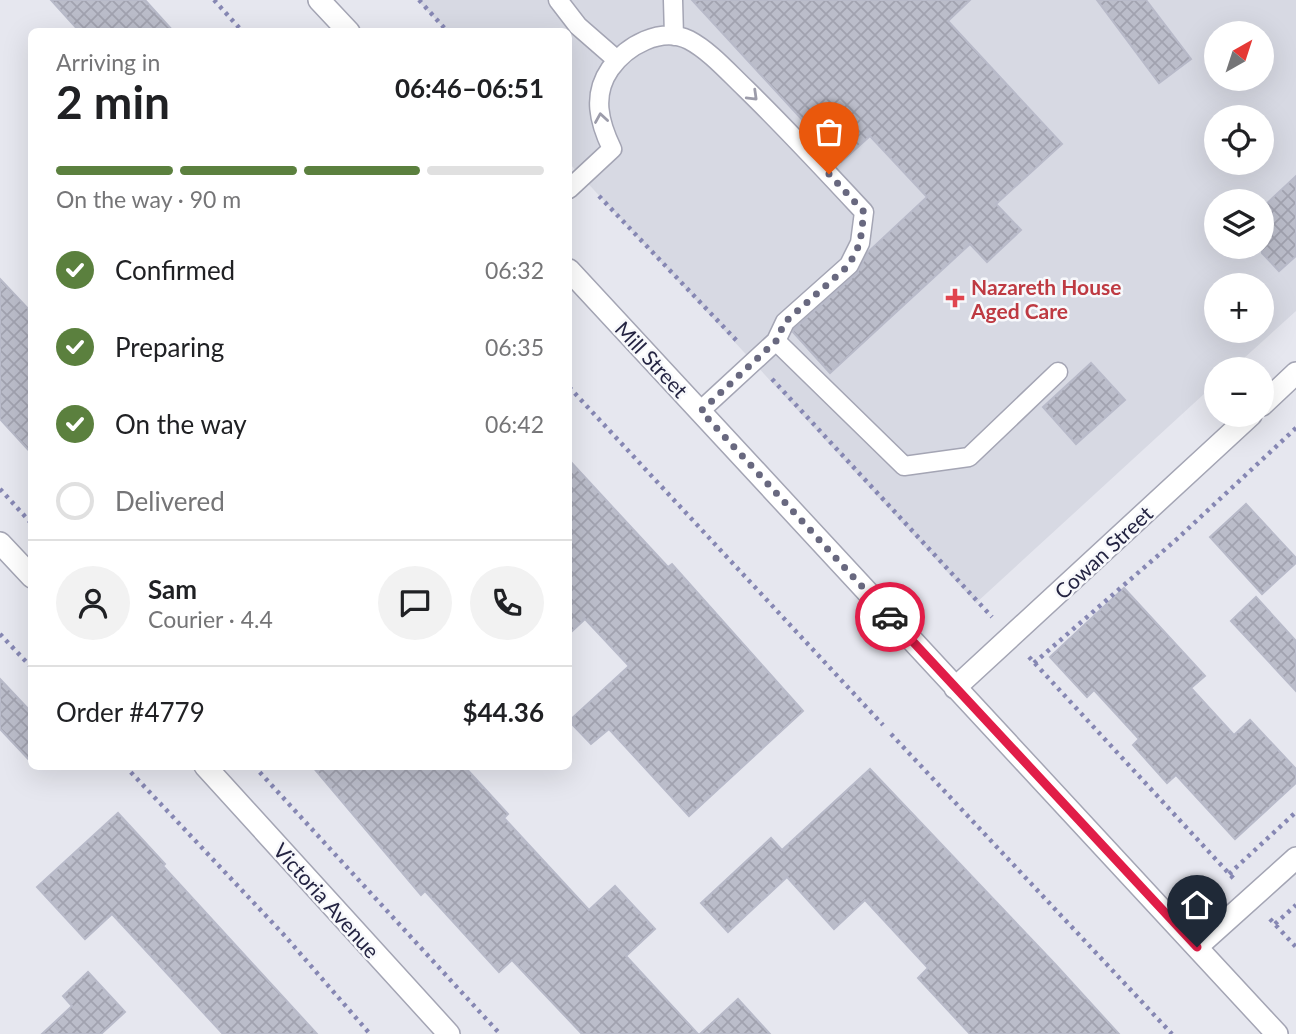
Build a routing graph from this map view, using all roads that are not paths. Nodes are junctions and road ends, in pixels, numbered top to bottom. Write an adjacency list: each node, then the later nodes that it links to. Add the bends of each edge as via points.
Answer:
1 (319, 0): 4 (street)
2 (558, 0): 6 (lane, via 578,26)
3 (673, 0): 5 (lane)
4 (344, 28)
5 (674, 36): 6 (lane, via 636,44); 9 (lane, one-way to 9, via 688,40 731,75 864,212 860,243 849,265 785,322)
6 (617, 60): 7 (lane, one-way to 6, via 612,149 603,131 598,92)
7 (575, 183)
8 (572, 273): 13 (street, Mill Street)
9 (776, 341): 10 (lane, via 904,466 969,457); 13 (lane)
10 (1058, 372)
11 (1296, 373): 12 (street)
12 (1274, 394)
13 (701, 411): 17 (street, Mill Street)
14 (1238, 427): 17 (street, Cowan Street)
15 (0, 543): 16 (street)
16 (28, 573)
17 (955, 688): 20 (street, Mill Street)
18 (209, 770): 21 (street, Victoria Avenue)
19 (1296, 858): 20 (street)
20 (1197, 947): 22 (street, Mill Street)
21 (449, 1034)
22 (1277, 1034)

